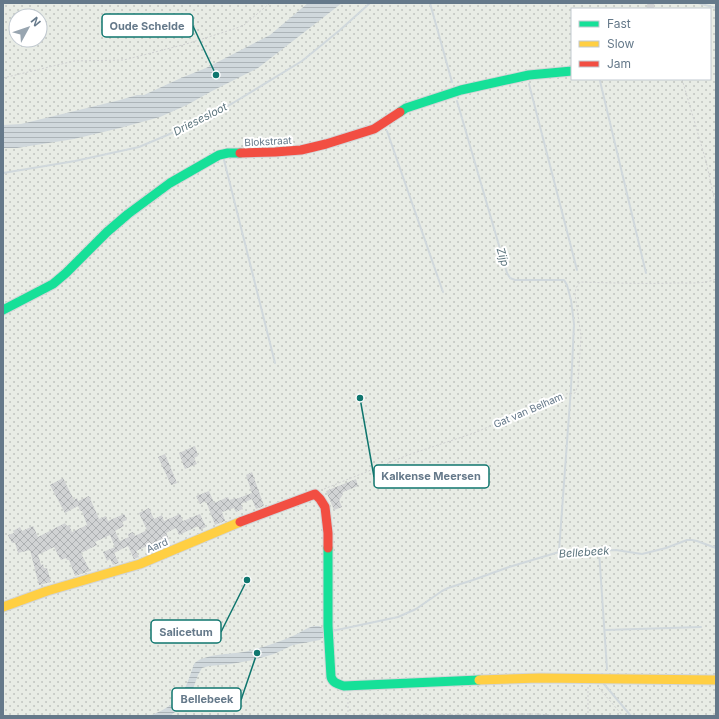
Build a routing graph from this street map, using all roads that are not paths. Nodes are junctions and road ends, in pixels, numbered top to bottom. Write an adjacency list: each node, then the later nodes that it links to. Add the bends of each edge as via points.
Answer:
1 (571, 71): 2 (street, Blokstraat, via 530,76 461,90 406,108 374,129 301,150 219,155 170,183 128,214 54,284)
2 (3, 310)
3 (3, 607): 4 (street, Aard, via 47,591 140,564 315,494 325,507 328,635 331,677 335,683 344,686 588,678)
4 (716, 680)

